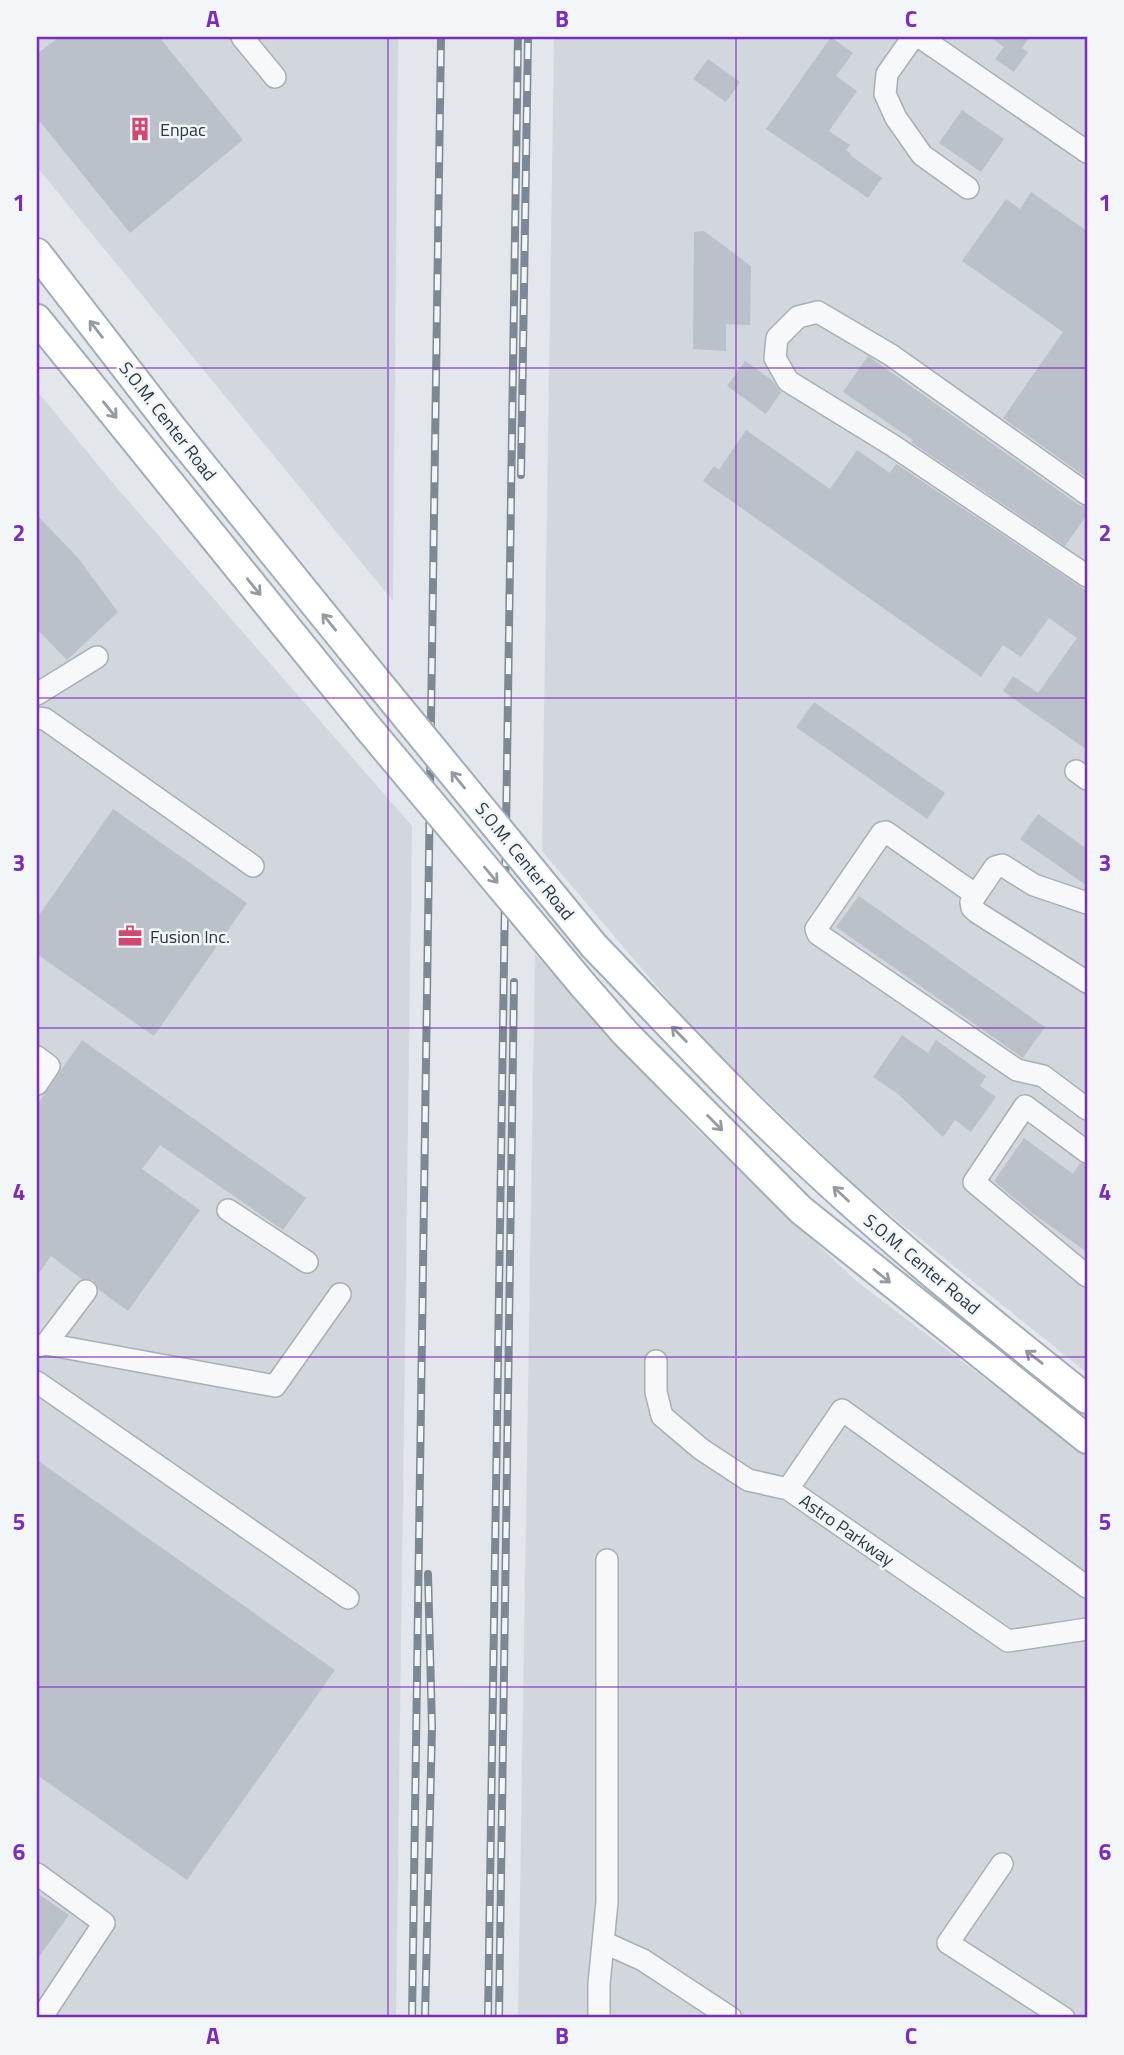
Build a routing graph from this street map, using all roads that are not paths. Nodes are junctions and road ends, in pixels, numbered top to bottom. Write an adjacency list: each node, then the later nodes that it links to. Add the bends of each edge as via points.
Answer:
1 (242, 37): 4 (lane)
2 (913, 37): 6 (lane, via 887,74 885,94 922,155)
3 (920, 37): 5 (lane)
4 (275, 77)
5 (1087, 152)
6 (968, 188)
7 (37, 253): 30 (main road, S.O.M. Center Road, one-way to 7, bridge, via 869,1220 775,1132 594,946 173,429)
8 (37, 319): 31 (main road, S.O.M. Center Road, one-way to 31, bridge, via 369,729 626,1034 801,1210)
9 (1087, 495): 10 (lane, via 891,355 818,313 798,317 777,338 775,358 788,381 892,444)
10 (1087, 576)
11 (97, 657): 12 (lane)
12 (37, 694)
13 (37, 718): 14 (lane)
14 (253, 866)
15 (976, 895): 16 (lane, via 995,867 1002,866 1034,885); 17 (lane, via 971,902 978,913); 20 (lane, via 882,832 816,929 1017,1070 1043,1076)
16 (1087, 903)
17 (1087, 982)
18 (37, 1057): 19 (lane, via 49,1066)
19 (37, 1084)
20 (1087, 1108)
21 (1087, 1152): 24 (lane, via 1025,1106 974,1182)
22 (228, 1210): 23 (lane)
23 (307, 1262)
24 (1087, 1276)
25 (86, 1291): 27 (lane)
26 (340, 1294): 27 (lane, via 275,1386)
27 (41, 1345)
28 (656, 1361): 32 (lane, Astro Parkway, via 662,1416 748,1480)
29 (37, 1382): 35 (lane)
30 (1087, 1399)
31 (1087, 1439)
32 (788, 1489): 34 (lane, via 842,1410); 36 (lane, Astro Parkway, via 1008,1641)
33 (607, 1560): 39 (lane, via 607,1902)
34 (1087, 1587)
35 (348, 1598)
36 (1087, 1629)
37 (1002, 1864): 43 (lane, via 948,1943)
38 (37, 1874): 40 (lane, via 104,1923)
39 (603, 1942): 41 (lane); 42 (lane, via 643,1960)
40 (41, 2018)
41 (599, 2018)
42 (731, 2018)
43 (1064, 2018)

